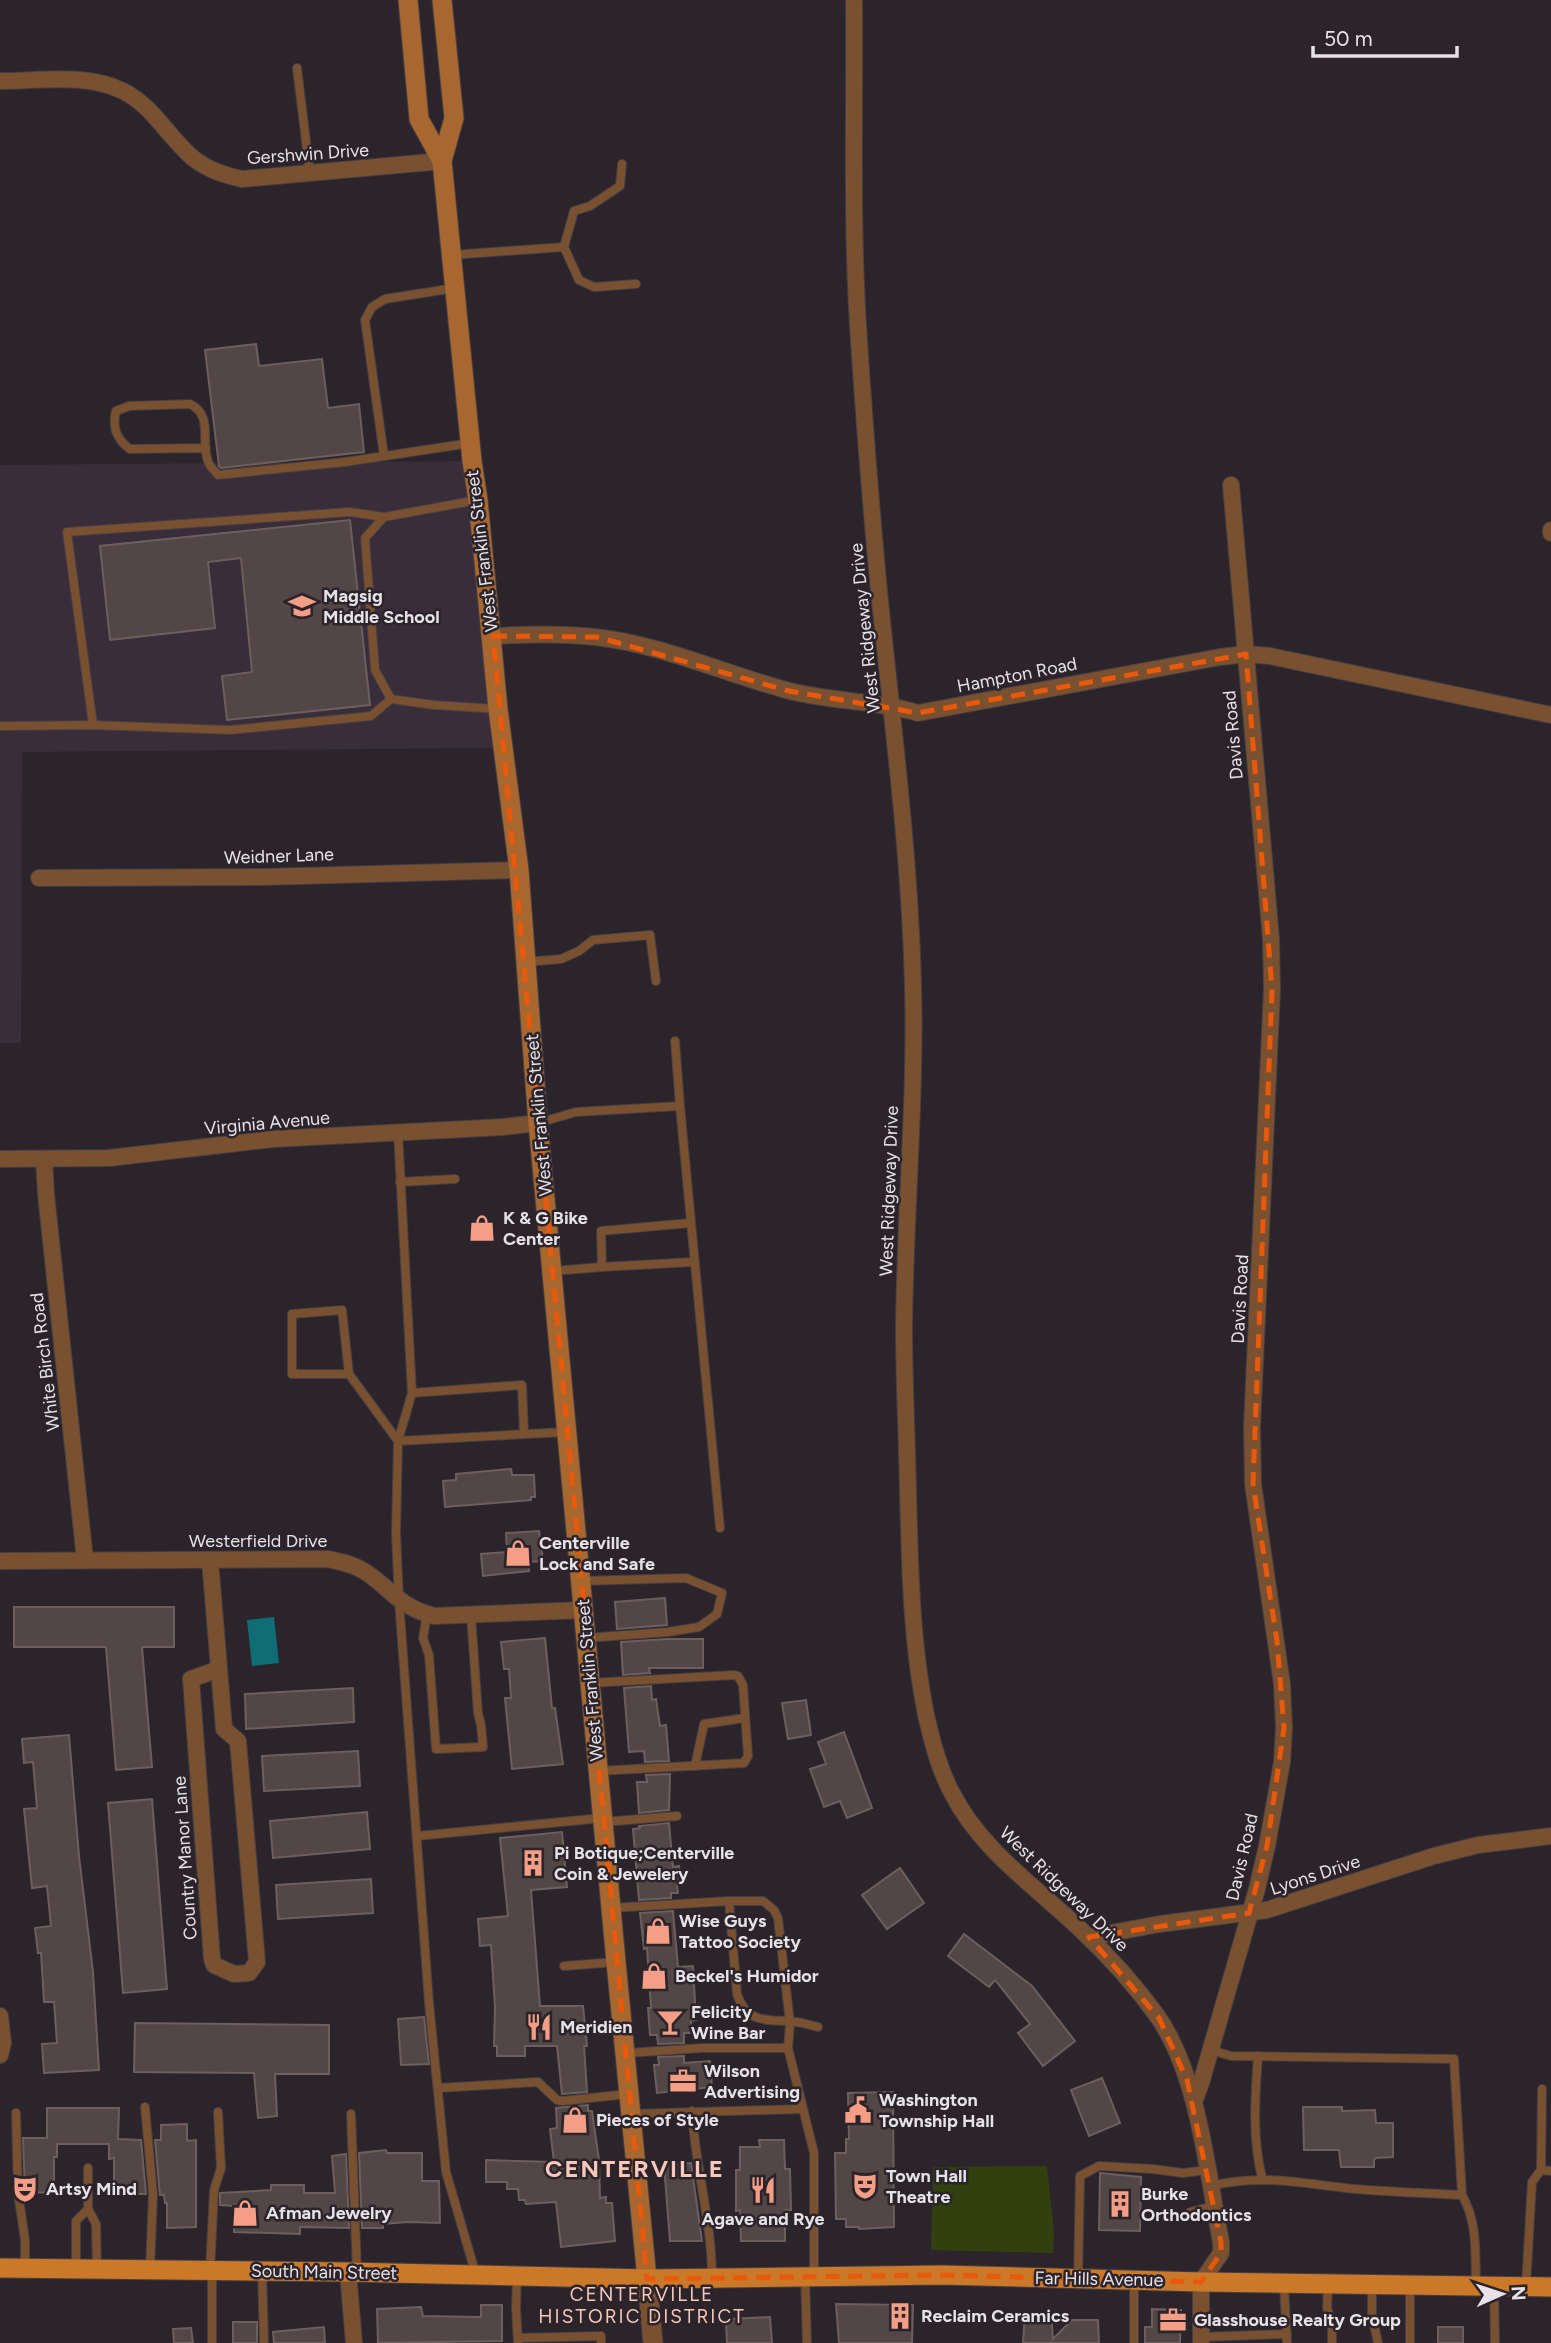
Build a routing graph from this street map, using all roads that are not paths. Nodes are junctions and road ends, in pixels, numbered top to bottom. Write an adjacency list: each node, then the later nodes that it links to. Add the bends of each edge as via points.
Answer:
1 (408, 0): 6 (main road, West Franklin Street, via 419,119)
2 (442, 0): 6 (main road, West Franklin Street, via 454,118)
3 (854, 0): 22 (street, West Ridgeway Drive, via 854,260)
4 (297, 68): 8 (lane)
5 (0, 81): 8 (street, Gershwin Drive, via 105,84 135,99 192,157 224,175 242,179)
6 (442, 162): 8 (street, Gershwin Drive); 10 (main road, West Franklin Street)
7 (622, 164): 9 (lane, via 620,186 574,211)
8 (310, 174)
9 (564, 247): 10 (lane); 11 (lane, via 579,280 593,287)
10 (451, 255): 12 (main road, West Franklin Street)
11 (636, 284)
12 (455, 288): 13 (main road, West Franklin Street); 15 (lane, via 385,299 372,307 365,320)
13 (471, 443): 15 (lane); 17 (main road, West Franklin Street)
14 (206, 448): 14 (lane, via 130,449 115,433 116,411 129,406 190,404 202,413); 15 (lane, via 218,475)
15 (384, 456)
16 (1231, 485): 20 (street, Davis Road)
17 (478, 500): 18 (lane); 19 (main road, West Franklin Street)
18 (384, 517): 21 (lane, via 365,538 375,670); 25 (lane, via 350,512 67,532)
19 (493, 636): 22 (street, Hampton Road, via 546,633 597,637 789,691); 23 (main road, West Franklin Street)
20 (1245, 654): 22 (street, Hampton Road, via 918,713); 24 (street, Hampton Road); 69 (street, Davis Road, via 1272,989 1253,1484 1278,1640 1284,1728 1267,1846)
21 (391, 699): 23 (lane); 25 (lane, via 370,716 230,730)
22 (892, 705): 70 (street, West Ridgeway Drive, via 914,997 904,1329 916,1654 927,1718 952,1794 991,1847)
23 (498, 709): 27 (main road, West Franklin Street)
24 (1551, 715)
25 (93, 725): 26 (lane)
26 (0, 726)
27 (519, 870): 28 (street, Weidner Lane); 29 (main road, West Franklin Street)
28 (39, 878)
29 (526, 962): 30 (lane, via 561,958 593,940 650,935); 33 (main road, West Franklin Street)
30 (656, 981)
31 (675, 1041): 32 (lane)
32 (680, 1106): 33 (lane, via 576,1112); 39 (lane)
33 (538, 1123): 34 (street, Virginia Avenue); 42 (main road, West Franklin Street)
34 (398, 1132): 35 (street, Virginia Avenue, via 273,1139 109,1158); 38 (lane)
35 (44, 1159): 36 (street, Virginia Avenue); 49 (street, White Birch Road)
36 (0, 1160)
37 (455, 1178): 38 (lane)
38 (400, 1182): 44 (lane)
39 (690, 1223): 40 (lane); 41 (lane, via 601,1231)
40 (693, 1262): 41 (lane); 48 (lane)
41 (603, 1267): 42 (lane)
42 (553, 1271): 45 (main road, West Franklin Street)
43 (349, 1374): 43 (lane, via 342,1310 292,1314 292,1374); 47 (lane)
44 (412, 1393): 46 (lane, via 522,1385); 47 (lane)
45 (568, 1432): 46 (lane); 52 (main road, West Franklin Street)
46 (524, 1434): 47 (lane)
47 (398, 1441): 53 (lane)
48 (720, 1528)
49 (86, 1560): 50 (street, Westerfield Drive); 51 (street, Westerfield Drive)
50 (210, 1560): 53 (street, Westerfield Drive, via 328,1559 349,1563); 58 (street, Country Manor Lane)
51 (0, 1561)
52 (581, 1581): 54 (main road, West Franklin Street); 57 (lane, via 686,1578 722,1593 717,1614 699,1628)
53 (399, 1601): 55 (street, Westerfield Drive); 65 (lane)
54 (583, 1610): 56 (street, Westerfield Drive); 57 (main road, West Franklin Street)
55 (428, 1614): 56 (street, Westerfield Drive); 56 (lane, via 423,1639 429,1655 436,1749 483,1747)
56 (471, 1616)
57 (586, 1637): 59 (main road, West Franklin Street)
58 (219, 1669): 58 (street, Country Manor Lane, via 224,1730 238,1741 257,1962 249,1973 234,1974 214,1965 212,1959 191,1679)
59 (590, 1683): 60 (lane, via 734,1675 743,1685); 62 (main road, West Franklin Street)
60 (745, 1718): 61 (lane, via 704,1724); 61 (lane, via 747,1761)
61 (695, 1766): 62 (lane)
62 (598, 1770): 64 (main road, West Franklin Street)
63 (677, 1816): 64 (lane)
64 (603, 1820): 65 (lane); 68 (main road, West Franklin Street)
65 (417, 1836): 81 (lane)
66 (1551, 1836): 69 (street, Lyons Drive, via 1478,1845)
67 (729, 1901): 68 (lane); 74 (lane, via 738,1999 752,2016); 74 (lane, via 763,1901 774,1910 781,1927)
68 (611, 1908): 71 (main road, West Franklin Street)
69 (1249, 1913): 70 (street, Lyons Drive); 77 (street, Davis Road)
70 (1089, 1937): 83 (street, West Ridgeway Drive, via 1159,2018)
71 (616, 1962): 72 (lane); 78 (main road, West Franklin Street)
72 (564, 1966)
73 (0, 2016): 79 (street)
74 (790, 2023): 75 (lane); 76 (lane)
75 (818, 2027)
76 (788, 2048): 78 (lane); 86 (lane)
77 (1211, 2050): 80 (lane); 83 (street, Davis Road)
78 (624, 2053): 84 (main road, West Franklin Street)
79 (0, 2055)
80 (1258, 2056): 95 (lane, via 1254,2127); 96 (lane, via 1454,2059)
81 (438, 2088): 84 (lane, via 538,2082 562,2101); 108 (lane, via 446,2172)
82 (1542, 2089): 92 (lane)
83 (1194, 2102): 94 (street, West Ridgeway Drive)
84 (629, 2104): 87 (lane); 112 (main road, West Franklin Street)
85 (145, 2107): 104 (lane, via 153,2194)
86 (803, 2109): 87 (lane); 110 (lane, via 814,2153)
87 (692, 2111): 111 (lane, via 712,2245)
88 (218, 2112): 105 (lane, via 221,2168 214,2190)
89 (16, 2113): 101 (lane)
90 (351, 2114): 107 (lane)
91 (88, 2168): 98 (lane)
92 (1541, 2171): 93 (lane); 121 (lane, via 1532,2182)
93 (1551, 2171)
94 (1209, 2178): 95 (lane); 97 (street, West Ridgeway Drive); 113 (lane, via 1099,2166 1080,2176)
95 (1262, 2178): 96 (lane)
96 (1462, 2194): 120 (lane, via 1475,2229)
97 (1214, 2206): 99 (lane); 115 (street, West Ridgeway Drive, via 1221,2253)
98 (88, 2209): 102 (lane, via 76,2221); 103 (lane, via 96,2224)
99 (1190, 2211)
100 (0, 2268): 101 (main road, South Main Street)
101 (25, 2269): 102 (main road, South Main Street)
102 (76, 2270): 103 (main road, South Main Street)
103 (97, 2270): 104 (main road, South Main Street)
104 (150, 2270): 105 (main road, South Main Street)
105 (211, 2271): 106 (main road, South Main Street); 126 (lane)
106 (262, 2271): 107 (main road, South Main Street); 127 (lane)
107 (352, 2272): 108 (main road, South Main Street); 128 (street)
108 (476, 2275): 109 (main road, South Main Street)
109 (517, 2276): 112 (main road, South Main Street); 125 (lane)
110 (809, 2277): 111 (main road, Far Hills Avenue); 113 (main road, Far Hills Avenue); 131 (lane)
111 (712, 2278): 112 (main road, Far Hills Avenue)
112 (647, 2279): 130 (street)
113 (1077, 2279): 114 (main road, Far Hills Avenue)
114 (1134, 2280): 115 (main road, Far Hills Avenue); 132 (lane)
115 (1201, 2282): 116 (main road, Far Hills Avenue); 124 (street)
116 (1284, 2282): 117 (main road, Far Hills Avenue); 123 (lane)
117 (1328, 2283): 118 (main road, Far Hills Avenue); 133 (lane)
118 (1372, 2283): 119 (main road, Far Hills Avenue); 134 (lane)
119 (1410, 2284): 120 (main road, Far Hills Avenue); 135 (lane)
120 (1485, 2285): 121 (main road, Far Hills Avenue); 136 (lane)
121 (1526, 2286): 122 (main road, Far Hills Avenue)
122 (1551, 2287)
123 (1287, 2338): 124 (lane)
124 (1208, 2340)
125 (518, 2341): 129 (lane, via 601,2336)
126 (212, 2343)
127 (264, 2343)
128 (354, 2343)
129 (601, 2343)
130 (653, 2343)
131 (807, 2343)
132 (1134, 2343)
133 (1332, 2343)
134 (1378, 2343)
135 (1410, 2343)
136 (1495, 2343)

